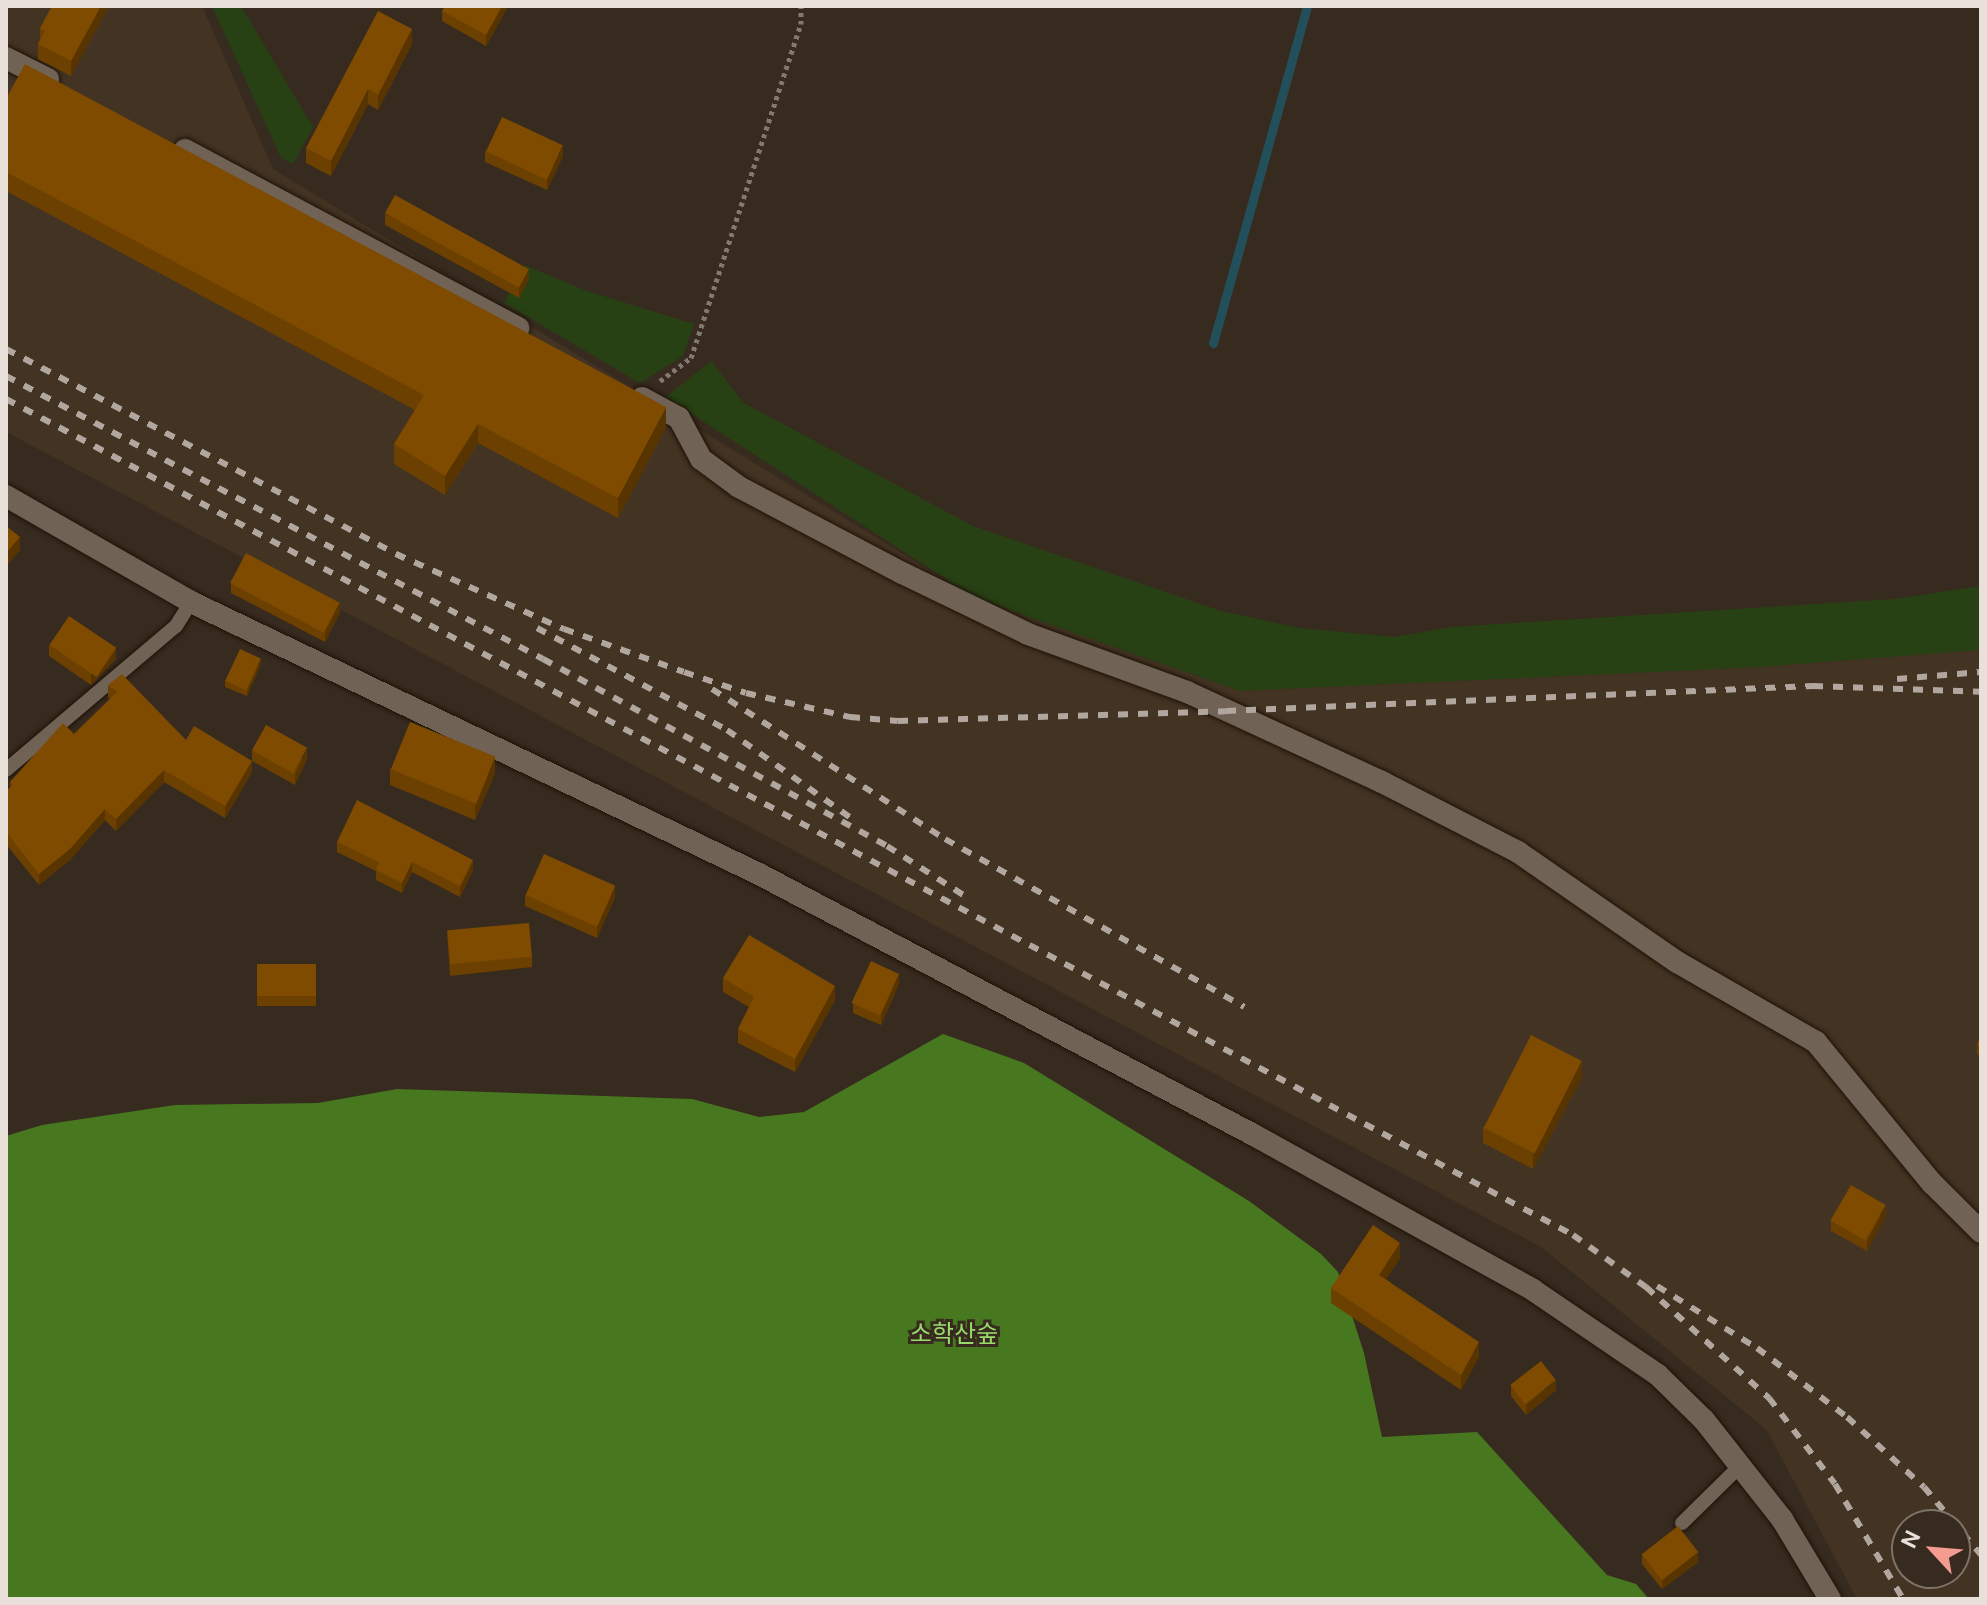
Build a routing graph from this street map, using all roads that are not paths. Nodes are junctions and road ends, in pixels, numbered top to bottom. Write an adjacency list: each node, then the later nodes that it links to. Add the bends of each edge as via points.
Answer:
1 (6, 58): 2 (street)
2 (62, 87)
3 (160, 137): 4 (street)
4 (545, 344)
5 (633, 392): 9 (street, via 679,418 701,459 739,487 902,573 1028,634 1187,692 1518,852 1677,962 1816,1042 1932,1183)
6 (6, 496): 7 (street)
7 (191, 602): 8 (lane, via 176,626); 10 (street, via 759,874 1363,1194 1616,1343 1676,1393)
8 (6, 770)
9 (1981, 1232)
10 (1742, 1464): 11 (lane); 12 (street)
11 (1682, 1523)
12 (1830, 1599)

